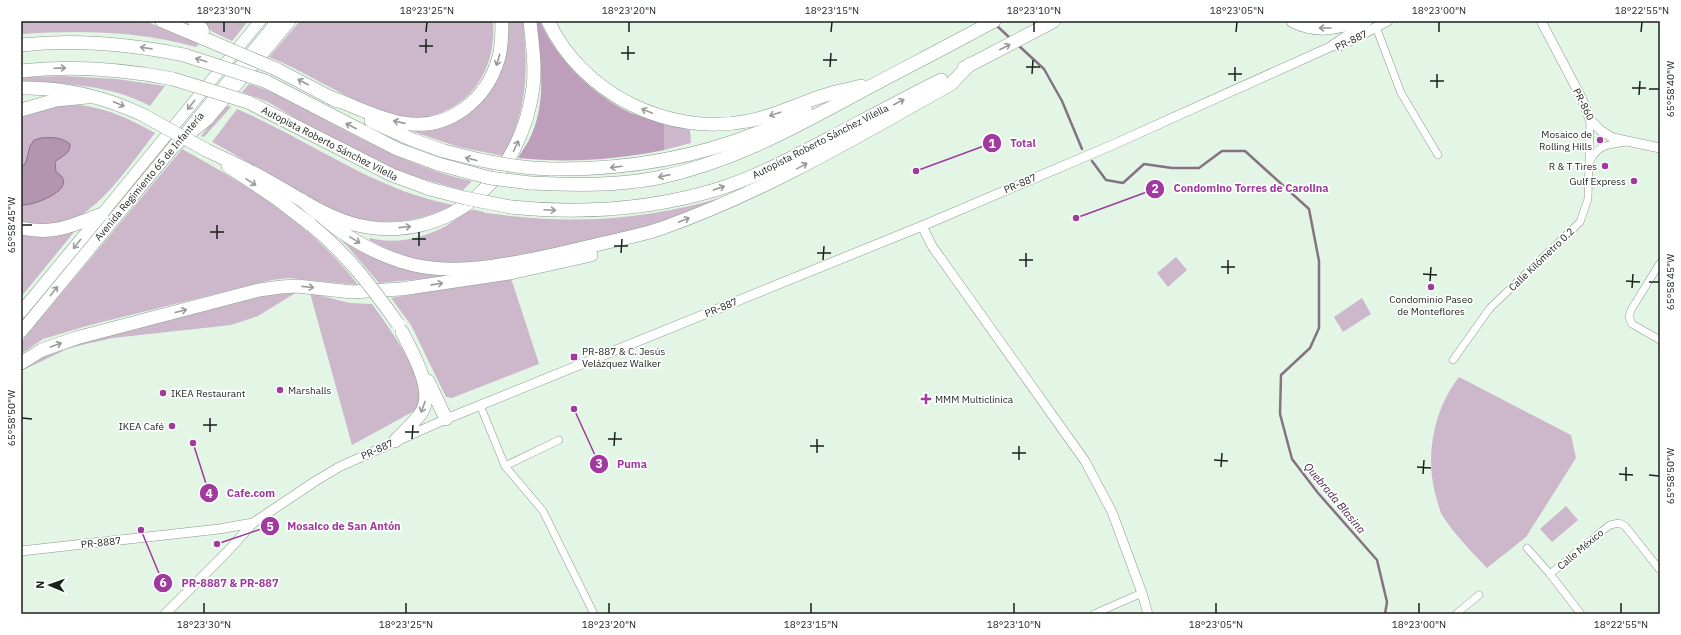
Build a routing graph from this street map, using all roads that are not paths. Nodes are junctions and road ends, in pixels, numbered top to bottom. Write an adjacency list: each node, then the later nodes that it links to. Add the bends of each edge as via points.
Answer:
1 (162, 21): 17 (highway)
2 (194, 21): 17 (highway, via 202,29)
3 (260, 21): 35 (main road, Avenida Regimiento 65 de Infantería, one-way to 35)
4 (277, 21): 29 (main road, Avenida Regimiento 65 de Infantería)
5 (289, 21): 29 (highway, via 207,119)
6 (502, 21): 25 (highway, one-way to 25, via 502,44 494,73 472,103 450,118 424,125 403,123 377,116)
7 (530, 21): 34 (highway, one-way to 7, via 342,220 374,228 407,228 461,209 490,184 512,155 528,115 535,66)
8 (548, 21): 22 (highway, one-way to 8, via 828,94 748,121 719,124 691,122 654,114 606,89 570,56)
9 (994, 21): 22 (highway)
10 (1293, 21): 11 (highway, one-way to 10, via 1324,29)
11 (1357, 21)
12 (1368, 21): 19 (street, PR-887, via 1330,47)
13 (1388, 21): 16 (street, PR-887)
14 (1541, 21): 27 (street, PR-860 / PR-860)
15 (1051, 23): 20 (highway, Autopista Roberto Sánchez Vilella, one-way to 15)
16 (1376, 27): 19 (street, PR-887, via 1341,46); 32 (street, via 1401,93)
17 (205, 39): 25 (highway, one-way to 17, bridge, via 276,69)
18 (21, 45): 22 (highway, one-way to 18, bridge, via 760,145 710,164 657,178 607,184 568,185 490,178 438,164 396,149 265,82 184,55 98,43)
19 (1313, 55): 36 (street, PR-887, via 1110,146)
20 (970, 64): 21 (highway, Autopista Roberto Sánchez Vilella, one-way to 20, bridge, via 98,68 133,71 173,79 248,102 392,175 430,189 511,207 561,211 613,209 662,203 716,190 807,150); 38 (highway, one-way to 20, via 785,175 951,84)
21 (21, 71)
22 (878, 82): 25 (highway, one-way to 25, bridge, via 756,134 690,154 644,164 608,168 551,169 475,160 390,130)
23 (21, 88): 24 (highway, via 63,90)
24 (95, 96): 26 (highway, via 56,100); 31 (highway, one-way to 31, bridge, via 143,115)
25 (329, 96)
26 (21, 110)
27 (1590, 119): 28 (street, PR-860 / PR-860, via 1600,130); 33 (street, Calle Kilómetro 0.2)
28 (1626, 142): 30 (street, PR-860 / PR-860); 33 (street, via 1601,147)
29 (175, 145): 42 (highway, Avenida Regimiento 65 de Infantería, one-way to 29)
30 (1660, 148)
31 (208, 151): 34 (highway, via 249,170); 41 (highway, one-way to 41, bridge, via 276,198 329,240 364,277)
32 (1438, 155)
33 (1589, 163): 44 (street, Calle Kilómetro 0.2, via 1588,199 1580,222 1490,308)
34 (302, 200): 38 (highway, one-way to 38, via 328,223 372,249 403,262 434,268 465,269 509,264)
35 (102, 214): 37 (highway, via 60,230 47,232); 40 (highway, Avenida Regimiento 65 de Infantería, one-way to 40)
36 (922, 226): 46 (street, PR-887); 56 (street, via 932,246 1085,461 1112,512)
37 (21, 228)
38 (664, 228): 45 (highway, one-way to 38, via 42,350 76,338 259,290 297,286 364,292 510,273 591,255 624,245)
39 (1660, 263): 43 (street, via 1629,317 1632,324)
40 (21, 312)
41 (400, 328): 47 (highway, via 421,363); 49 (highway, one-way to 49, via 420,371 426,396 421,413)
42 (21, 332)
43 (1660, 340)
44 (1454, 360)
45 (21, 363)
46 (480, 405): 47 (street, PR-887); 50 (street)
47 (446, 419): 49 (street, PR-887)
48 (559, 440): 50 (street)
49 (396, 441): 51 (street, PR-887, via 339,467)
50 (504, 466): 59 (street, via 543,511)
51 (253, 523): 53 (street, PR-8887 / PR-8887); 58 (street, PR-887)
52 (1527, 548): 55 (street)
53 (21, 551)
54 (1660, 570): 55 (street, Calle México, via 1625,526 1619,523 1610,525)
55 (1550, 574): 63 (street)
56 (1142, 593): 60 (street); 61 (street)
57 (1479, 595): 62 (street)
58 (165, 614)
59 (594, 614)
60 (1094, 614)
61 (1148, 614)
62 (1456, 614)
63 (1581, 614)

